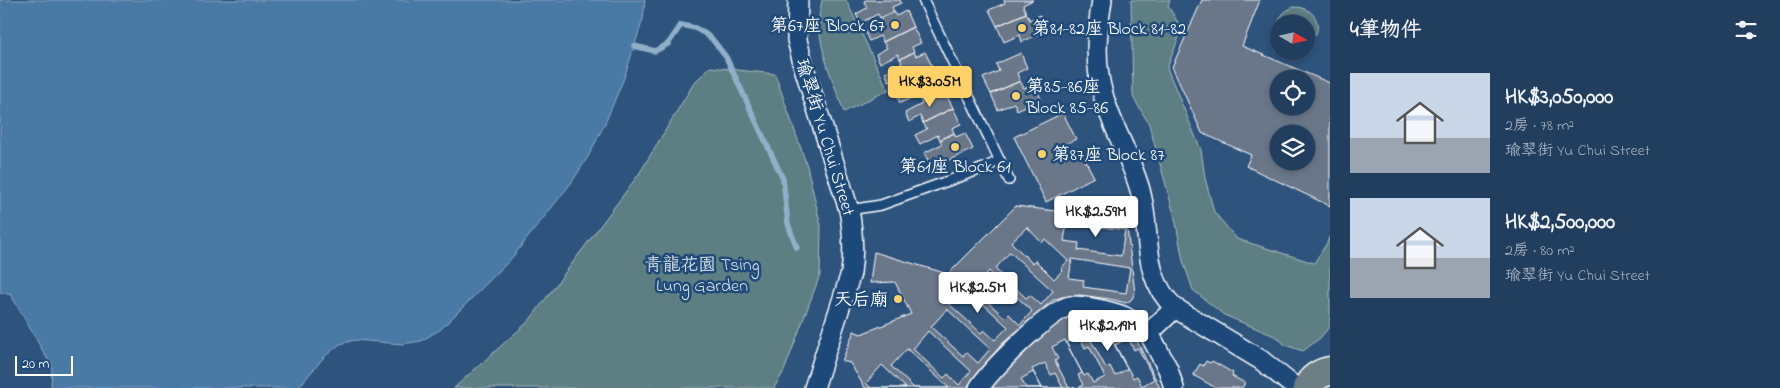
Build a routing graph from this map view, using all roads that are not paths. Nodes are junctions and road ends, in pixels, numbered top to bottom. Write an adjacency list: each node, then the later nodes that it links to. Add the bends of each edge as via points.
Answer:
1 (798, 0): 6 (street, 瑜翠街 Yu Chui Street, via 797,40)
2 (923, 0): 4 (lane)
3 (1102, 0): 7 (street, via 1097,38 1102,93 1141,192 1156,286)
4 (1000, 160): 5 (lane); 6 (lane, via 881,205)
5 (1009, 180)
6 (849, 210): 10 (street, 瑜翠街 Yu Chui Street, via 853,231 851,273)
7 (1175, 308): 8 (street); 13 (street, via 1261,360)
8 (1149, 333): 11 (street, via 1123,316 1080,306 1063,308 1015,347); 12 (street, via 1168,368)
9 (1329, 370): 14 (main road, via 1313,379)
10 (814, 388)
11 (979, 388)
12 (1174, 388)
13 (1296, 388)
14 (1307, 388)

